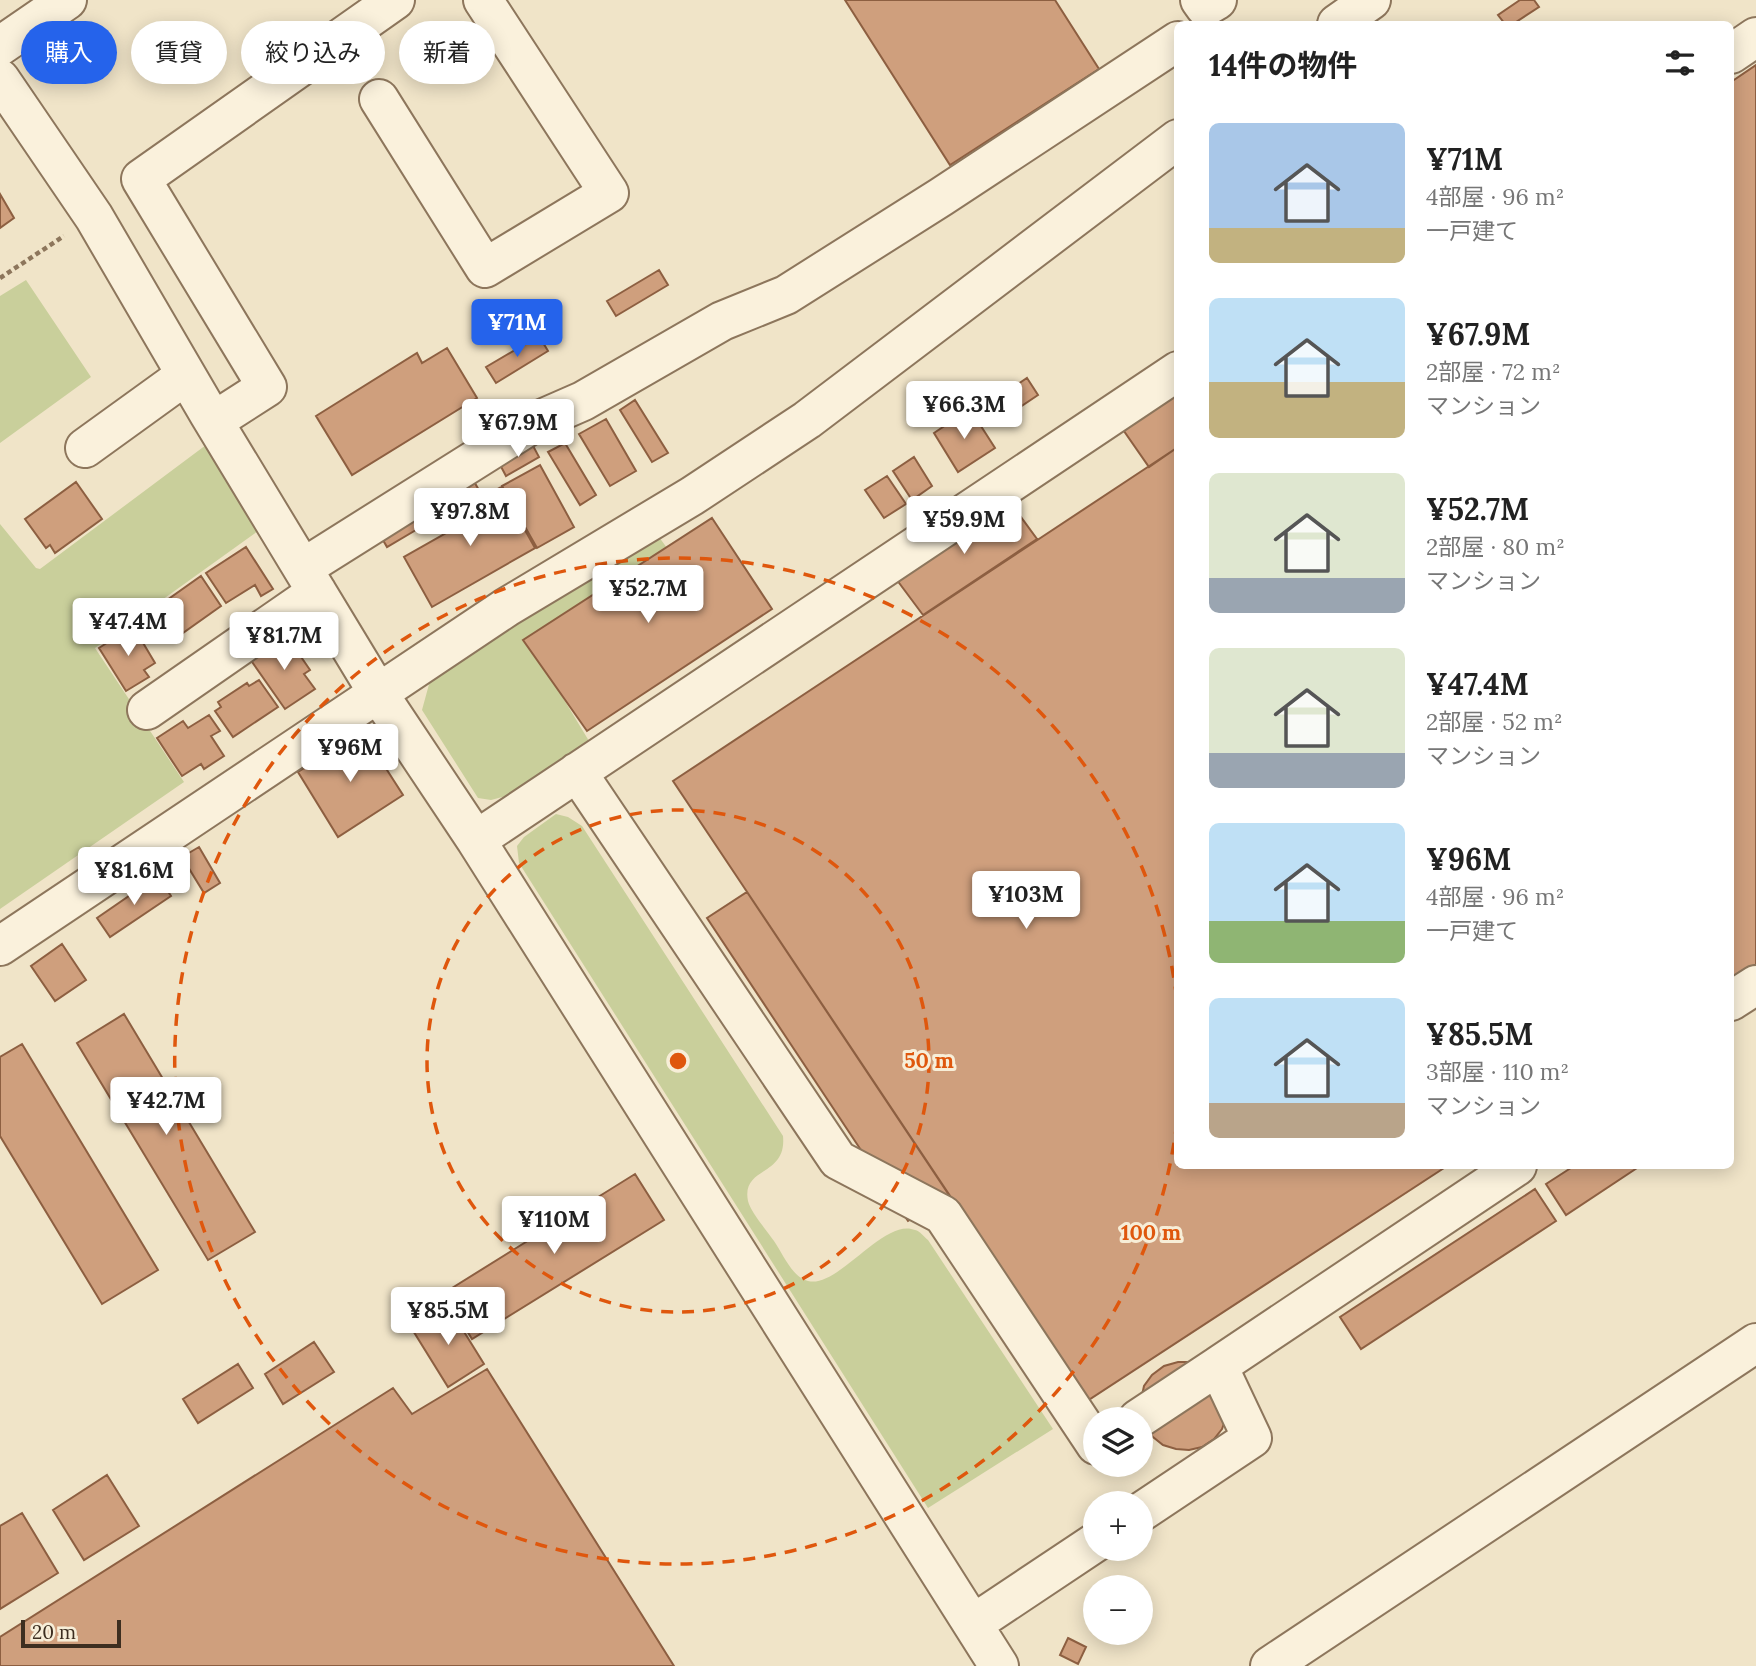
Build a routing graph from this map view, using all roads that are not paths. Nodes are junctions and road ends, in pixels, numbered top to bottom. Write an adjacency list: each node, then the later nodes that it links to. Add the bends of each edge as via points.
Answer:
1 (67, 0): 8 (street)
2 (395, 0): 13 (street, via 141,179)
3 (483, 0): 11 (street, via 609,193 485,268)
4 (1371, 0): 5 (street)
5 (1341, 21)
6 (1756, 37): 9 (street)
7 (1174, 44): 19 (street, via 786,295 722,321 583,401 535,422)
8 (0, 46)
9 (1734, 52)
10 (0, 79): 14 (street)
11 (379, 99)
12 (1174, 142): 20 (street, via 807,420)
13 (180, 242): 14 (street); 17 (street, via 267,387)
14 (127, 274): 16 (street)
15 (1174, 374): 22 (street)
16 (186, 375): 17 (street); 18 (street)
17 (214, 421): 19 (street)
18 (85, 449)
19 (310, 580): 20 (street); 21 (street)
20 (378, 693): 23 (street); 24 (street)
21 (147, 710)
22 (577, 772): 23 (street); 31 (street, via 838,1160 943,1215)
23 (476, 840): 34 (street)
24 (0, 946)
25 (1756, 985): 26 (street)
26 (1734, 1000)
27 (1513, 1169): 29 (street)
28 (1756, 1343): 36 (street)
29 (1218, 1366): 30 (street); 32 (street, via 1252,1438)
30 (1153, 1409)
31 (1083, 1425)
32 (1153, 1504)
33 (1083, 1551): 34 (street)
34 (972, 1624): 35 (street)
35 (999, 1666)
36 (1270, 1666)

